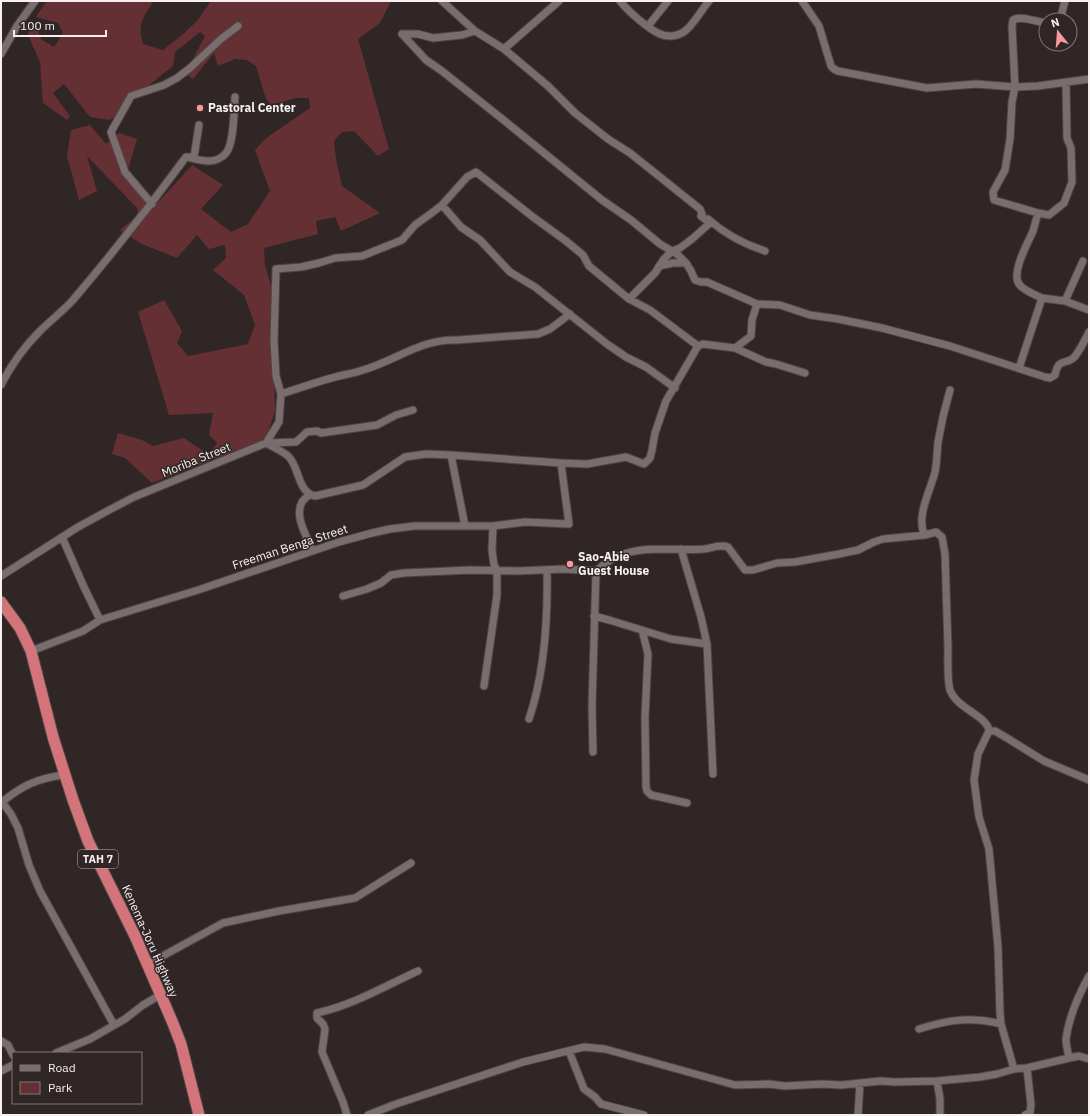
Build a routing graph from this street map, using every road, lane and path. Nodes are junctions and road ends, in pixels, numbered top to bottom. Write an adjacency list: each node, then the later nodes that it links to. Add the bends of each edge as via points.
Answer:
1 (28, 1): 10 (street)
2 (35, 1): 10 (street)
3 (442, 1): 15 (street)
4 (560, 1): 16 (street)
5 (620, 1): 14 (street)
6 (668, 1): 14 (street)
7 (709, 1): 14 (street, via 681,34 665,36)
8 (802, 1): 20 (street, via 819,26 834,69 927,88 976,84)
9 (1065, 1): 11 (street)
10 (28, 9): 17 (street)
11 (1062, 12)
12 (1038, 21): 20 (street, via 1020,18 1013,20)
13 (238, 26): 24 (street, via 177,78 131,96 111,132 125,172)
14 (648, 26)
15 (475, 31): 16 (street); 28 (street, via 433,38 418,34 402,34 426,60 602,200)
16 (504, 49): 27 (street, via 575,113 670,184 700,209)
17 (1, 54)
18 (1089, 79): 19 (street)
19 (1066, 84): 20 (street); 26 (street, via 1067,138 1071,148 1072,182 1067,198 1059,208 1049,215)
20 (1015, 87): 26 (street, via 1006,170 993,192 993,199)
21 (235, 98): 23 (street, via 234,123 226,153 208,161)
22 (200, 125): 23 (street, via 194,157)
23 (186, 157): 24 (street)
24 (152, 204): 44 (street, via 68,305 24,348)
25 (442, 205): 34 (street, via 476,172 578,251 589,266); 38 (street, via 461,227 480,240 510,272 536,287); 47 (street, via 415,225 402,240 362,256 335,258 276,269 274,341 276,376)
26 (1038, 213): 33 (street, via 1034,230 1020,260 1017,280 1025,289)
27 (702, 214): 28 (street, via 701,216 710,223 680,248); 29 (street, via 734,239)
28 (672, 251): 31 (street); 32 (street)
29 (765, 251)
30 (1083, 261): 35 (street)
31 (686, 263): 32 (street); 36 (street, via 695,280 707,282)
32 (659, 266): 34 (street)
33 (1042, 298): 35 (street); 42 (street)
34 (629, 299): 40 (street, via 650,310)
35 (1065, 302): 37 (street)
36 (757, 304): 41 (street, via 751,336); 42 (street, via 780,305 810,315 882,328)
37 (1089, 310)
38 (570, 314): 45 (street, via 607,344); 47 (street, via 550,329 538,334 447,339 424,345 363,370)
39 (1089, 332): 42 (street, via 1076,357 1060,363 1056,367 1055,375 1050,378)
40 (698, 346): 41 (street, via 703,344); 45 (street)
41 (735, 348): 43 (street, via 766,362)
42 (1019, 368)
43 (805, 373)
44 (1, 385)
45 (675, 388): 51 (street, via 666,401 650,458 644,464 626,457 587,464)
46 (950, 390): 55 (street, via 940,427 935,472 924,506 922,526)
47 (281, 394): 49 (street, via 279,422)
48 (413, 410): 49 (street, Moriba Street, via 377,425 321,433 307,432 296,442)
49 (266, 443): 52 (street, via 288,456); 56 (street, Moriba Street, via 134,497)
50 (451, 455): 51 (street); 52 (street, via 426,454 405,457 362,485 315,496); 53 (street)
51 (561, 463): 54 (street, Freeman Benga Street, via 569,524 525,522)
52 (309, 495): 58 (street, via 302,501 299,513)
53 (465, 526): 54 (street, Freeman Benga Street); 58 (street, Freeman Benga Street, via 414,526 390,529)
54 (493, 526): 59 (street, via 492,550)
55 (926, 535): 57 (street, via 883,539 858,550 777,563 753,570 746,570 728,547 723,545 704,549); 72 (street, via 936,532 942,537 944,544 950,691 963,707 988,724)
56 (62, 537): 62 (street, Moriba Street); 66 (street)
57 (681, 549): 61 (street, via 628,552 606,563); 68 (street)
58 (312, 550): 66 (street, Freeman Benga Street, via 204,588)
59 (497, 570): 60 (street); 63 (street, via 391,575 381,583); 70 (street, via 495,618)
60 (547, 570): 61 (street); 71 (street, via 548,607 545,640)
61 (596, 572): 65 (street)
62 (1, 576)
63 (343, 596)
64 (1, 602): 69 (highway, Kenema-Joru Highway / TAH 7, via 20,628)
65 (594, 616): 67 (street); 73 (street)
66 (100, 620): 69 (street, Freeman Benga Street, via 83,631)
67 (642, 630): 68 (street); 78 (street, via 648,654 645,717 647,791 651,795)
68 (707, 644): 74 (street)
69 (31, 652): 75 (highway, Kenema-Joru Highway / TAH 7)
70 (484, 686)
71 (529, 719)
72 (989, 731): 76 (street, via 1001,734 1044,761); 84 (street, via 978,754 974,780 979,817 990,849)
73 (593, 752)
74 (713, 774)
75 (64, 775): 77 (street, via 30,783); 80 (highway, Kenema-Joru Highway / TAH 7, via 88,841)
76 (1089, 780)
77 (2, 803): 85 (street, via 18,828 40,891)
78 (687, 803)
79 (410, 863): 80 (street, via 355,898 223,923)
80 (148, 964): 83 (highway, Kenema-Joru Highway / TAH 7)
81 (418, 971): 100 (street, via 335,1010 317,1013 317,1018 325,1029 322,1052)
82 (1089, 976): 91 (street, via 1072,1013 1066,1040)
83 (160, 995): 85 (street); 99 (highway, Kenema-Joru Highway / TAH 7, via 181,1044)
84 (1001, 1024): 86 (street, via 974,1019 945,1022); 95 (street)
85 (114, 1025): 89 (street, via 90,1039)
86 (919, 1029)
87 (1, 1041): 90 (street, via 8,1045)
88 (569, 1051): 98 (street, via 584,1047 605,1049 735,1085); 101 (street, via 523,1062); 102 (street, via 584,1089 601,1104)
89 (58, 1052)
90 (12, 1053)
91 (1069, 1058): 92 (street, via 1079,1056); 94 (street)
92 (1089, 1059)
93 (12, 1066): 96 (street)
94 (1027, 1068): 95 (street); 105 (street, via 1031,1105 1030,1112)
95 (1014, 1069): 97 (street, via 980,1077)
96 (1, 1071)
97 (937, 1081): 98 (street); 104 (street)
98 (860, 1083): 103 (street)
99 (199, 1115)
100 (346, 1115)
101 (368, 1115)
102 (644, 1115)
103 (858, 1115)
104 (940, 1115)
105 (1025, 1115)

